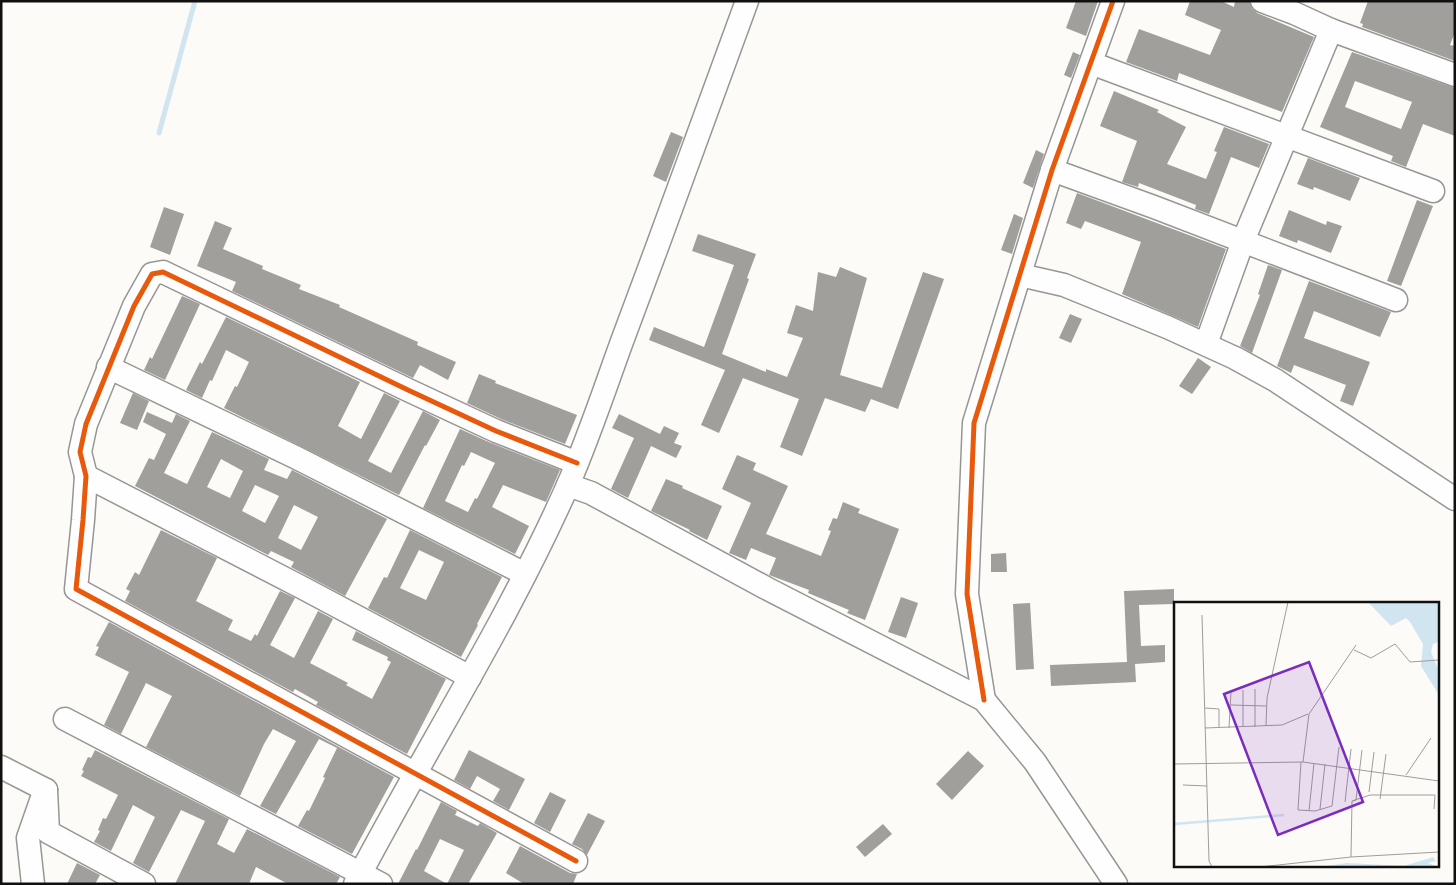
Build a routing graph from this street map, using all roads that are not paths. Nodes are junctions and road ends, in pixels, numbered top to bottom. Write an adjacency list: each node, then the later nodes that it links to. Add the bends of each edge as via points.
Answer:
1 (747, 1): 15 (street)
2 (1113, 1): 5 (street)
3 (1262, 1): 4 (street)
4 (1331, 30): 6 (street); 7 (street)
5 (1091, 62): 7 (street); 8 (street)
6 (1455, 75)
7 (1286, 135): 9 (street); 10 (street)
8 (1052, 170): 10 (street); 11 (street)
9 (1433, 191)
10 (1243, 241): 12 (street); 13 (street)
11 (1020, 275): 13 (street, via 1064,285); 21 (street, via 974,423 966,594)
12 (1396, 300)
13 (1206, 344): 18 (street, via 1275,380)
14 (108, 367): 15 (street, via 134,306 152,274 163,272 496,431); 16 (street, via 86,424 80,452); 19 (street, via 297,458)
15 (577, 463): 17 (street)
16 (86, 476): 20 (street); 24 (street, via 76,589)
17 (568, 485): 19 (street); 21 (street, via 591,492 766,588)
18 (1455, 499)
19 (525, 574): 20 (street)
20 (470, 677): 24 (street)
21 (984, 700): 31 (street, via 1035,762)
22 (65, 719): 27 (street)
23 (1, 767): 25 (street)
24 (414, 774): 26 (street); 27 (street)
25 (46, 790): 28 (street, via 28,838); 29 (street, via 48,832)
26 (576, 861)
27 (357, 878): 30 (street)
28 (33, 884)
29 (144, 884)
30 (381, 884)
31 (1116, 884)

